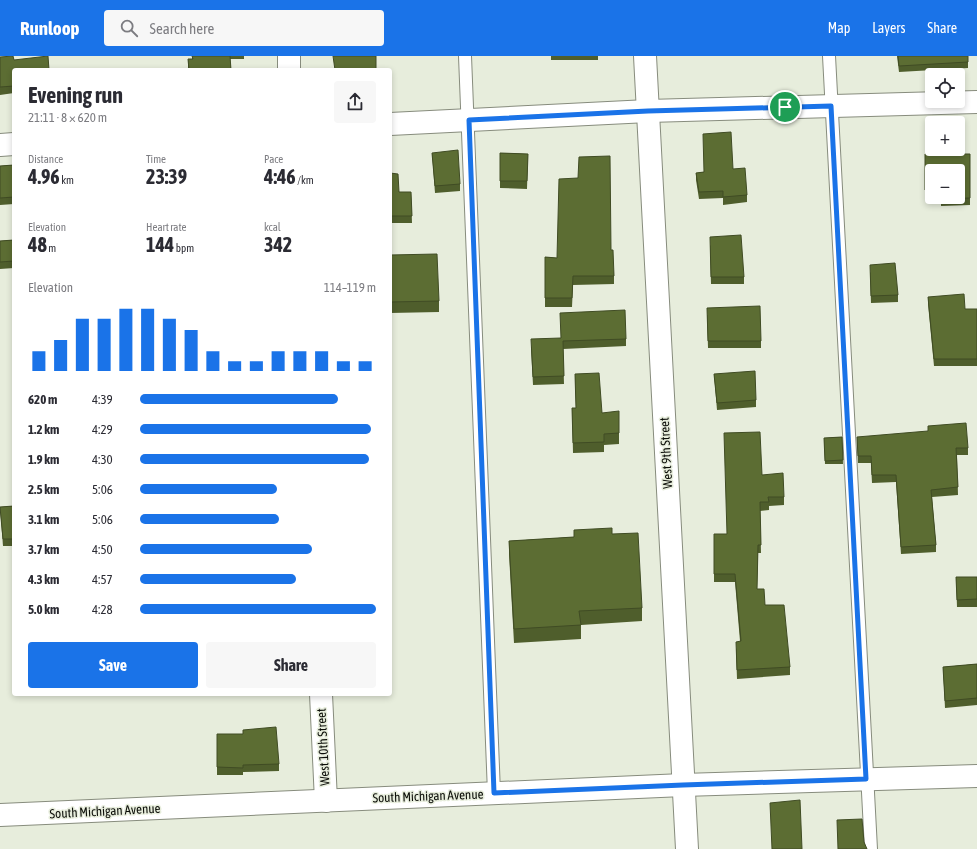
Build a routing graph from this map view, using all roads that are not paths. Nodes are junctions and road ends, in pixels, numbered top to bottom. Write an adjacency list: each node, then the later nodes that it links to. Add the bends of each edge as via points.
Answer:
1 (289, 56): 5 (street)
2 (465, 56): 9 (lane)
3 (644, 56): 8 (street, West 9th Street)
4 (829, 56): 7 (lane)
5 (289, 68)
6 (977, 102): 7 (street)
7 (831, 106): 8 (street); 15 (lane)
8 (648, 111): 9 (street); 16 (street, West 9th Street)
9 (469, 120): 10 (street); 17 (lane)
10 (392, 124)
11 (12, 144): 12 (street)
12 (0, 145)
13 (321, 696): 18 (street, West 10th Street)
14 (977, 776): 15 (street, South Michigan Avenue)
15 (866, 779): 16 (street, South Michigan Avenue); 21 (lane)
16 (683, 785): 17 (street, South Michigan Avenue); 20 (street, West 9th Street)
17 (494, 793): 18 (street, South Michigan Avenue)
18 (326, 801): 19 (street, South Michigan Avenue)
19 (0, 815)
20 (687, 849)
21 (871, 849)

